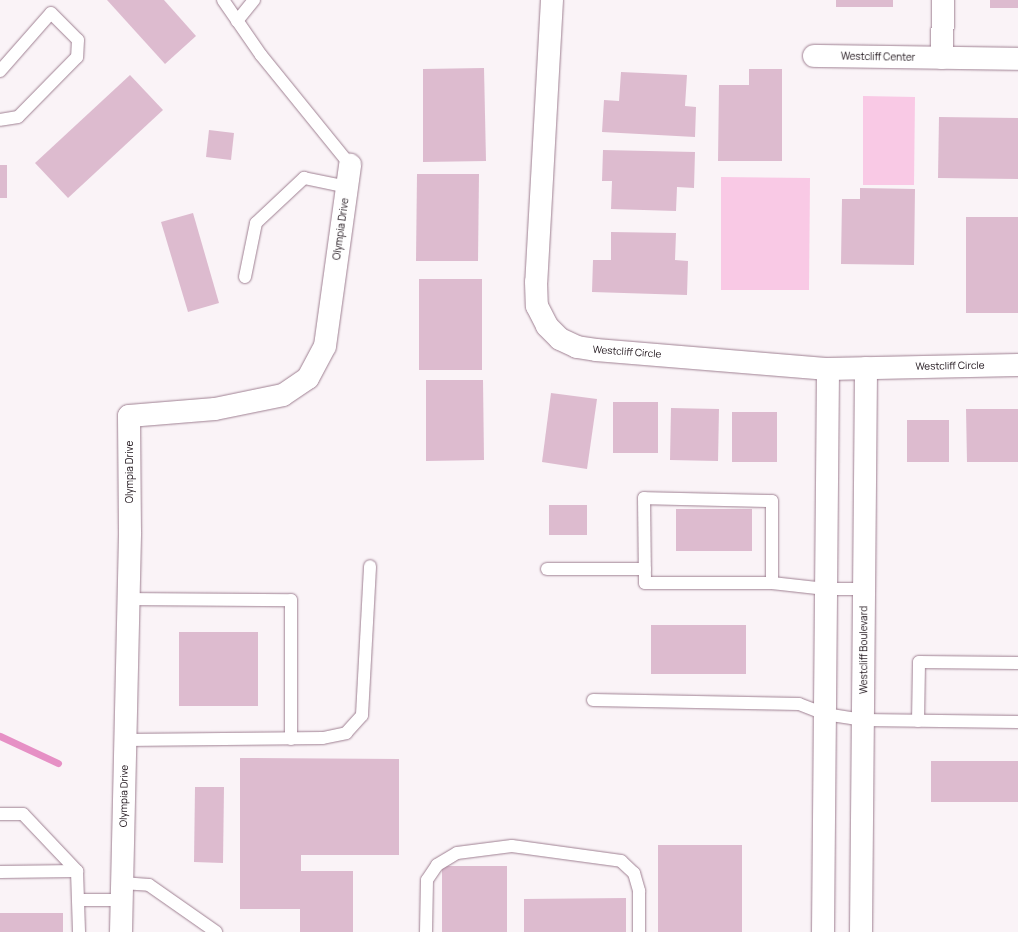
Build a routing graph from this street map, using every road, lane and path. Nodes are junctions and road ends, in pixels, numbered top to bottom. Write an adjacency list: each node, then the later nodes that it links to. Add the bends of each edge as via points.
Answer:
1 (223, 0): 5 (lane)
2 (254, 0): 5 (lane)
3 (552, 0): 16 (street, Westcliff Circle, via 536,282 537,306 548,326 560,339 577,347 596,350)
4 (943, 0): 7 (street)
5 (237, 21): 11 (lane, via 261,55)
6 (814, 56): 7 (street, Westcliff Center)
7 (942, 58): 8 (street, Westcliff Center)
8 (1018, 59)
9 (0, 71): 10 (lane, via 51,13 78,40 77,57 18,117)
10 (0, 120)
11 (350, 165): 12 (street, Olympia Drive)
12 (346, 187): 13 (lane, via 304,178 256,223); 23 (street, Olympia Drive, via 325,346 308,378 282,395 214,409 129,416)
13 (245, 277)
14 (1018, 365): 15 (street, Westcliff Circle)
15 (866, 368): 16 (street, Westcliff Circle); 22 (street, Westcliff Boulevard)
16 (828, 369): 21 (street)
17 (370, 566): 30 (lane, via 362,715 346,733 323,738)
18 (547, 569): 19 (lane)
19 (645, 569): 20 (lane, via 645,583); 20 (lane, via 644,498 772,501)
20 (772, 583): 21 (lane)
21 (826, 589): 22 (lane); 26 (street)
22 (864, 589): 27 (street, Westcliff Boulevard)
23 (128, 599): 30 (lane, via 291,600); 31 (street, Olympia Drive)
24 (1018, 663): 28 (lane, via 920,662)
25 (593, 700): 26 (lane, via 800,704)
26 (825, 714): 27 (lane); 42 (street)
27 (864, 720): 28 (lane); 43 (street, Westcliff Boulevard)
28 (918, 721): 29 (lane)
29 (1018, 722)
30 (291, 739): 31 (lane)
31 (125, 740): 35 (street, Olympia Drive)
32 (0, 814): 33 (lane, via 24,814)
33 (77, 871): 34 (lane); 36 (lane)
34 (0, 872)
35 (122, 892): 36 (lane); 38 (street, Olympia Drive); 39 (lane, via 149,885)
36 (78, 900): 37 (lane)
37 (79, 932)
38 (121, 932)
39 (216, 932)
40 (426, 932): 41 (lane, via 428,880 437,865 457,853 512,846 621,861 634,873 640,891)
41 (639, 932)
42 (823, 932)
43 (861, 932)

